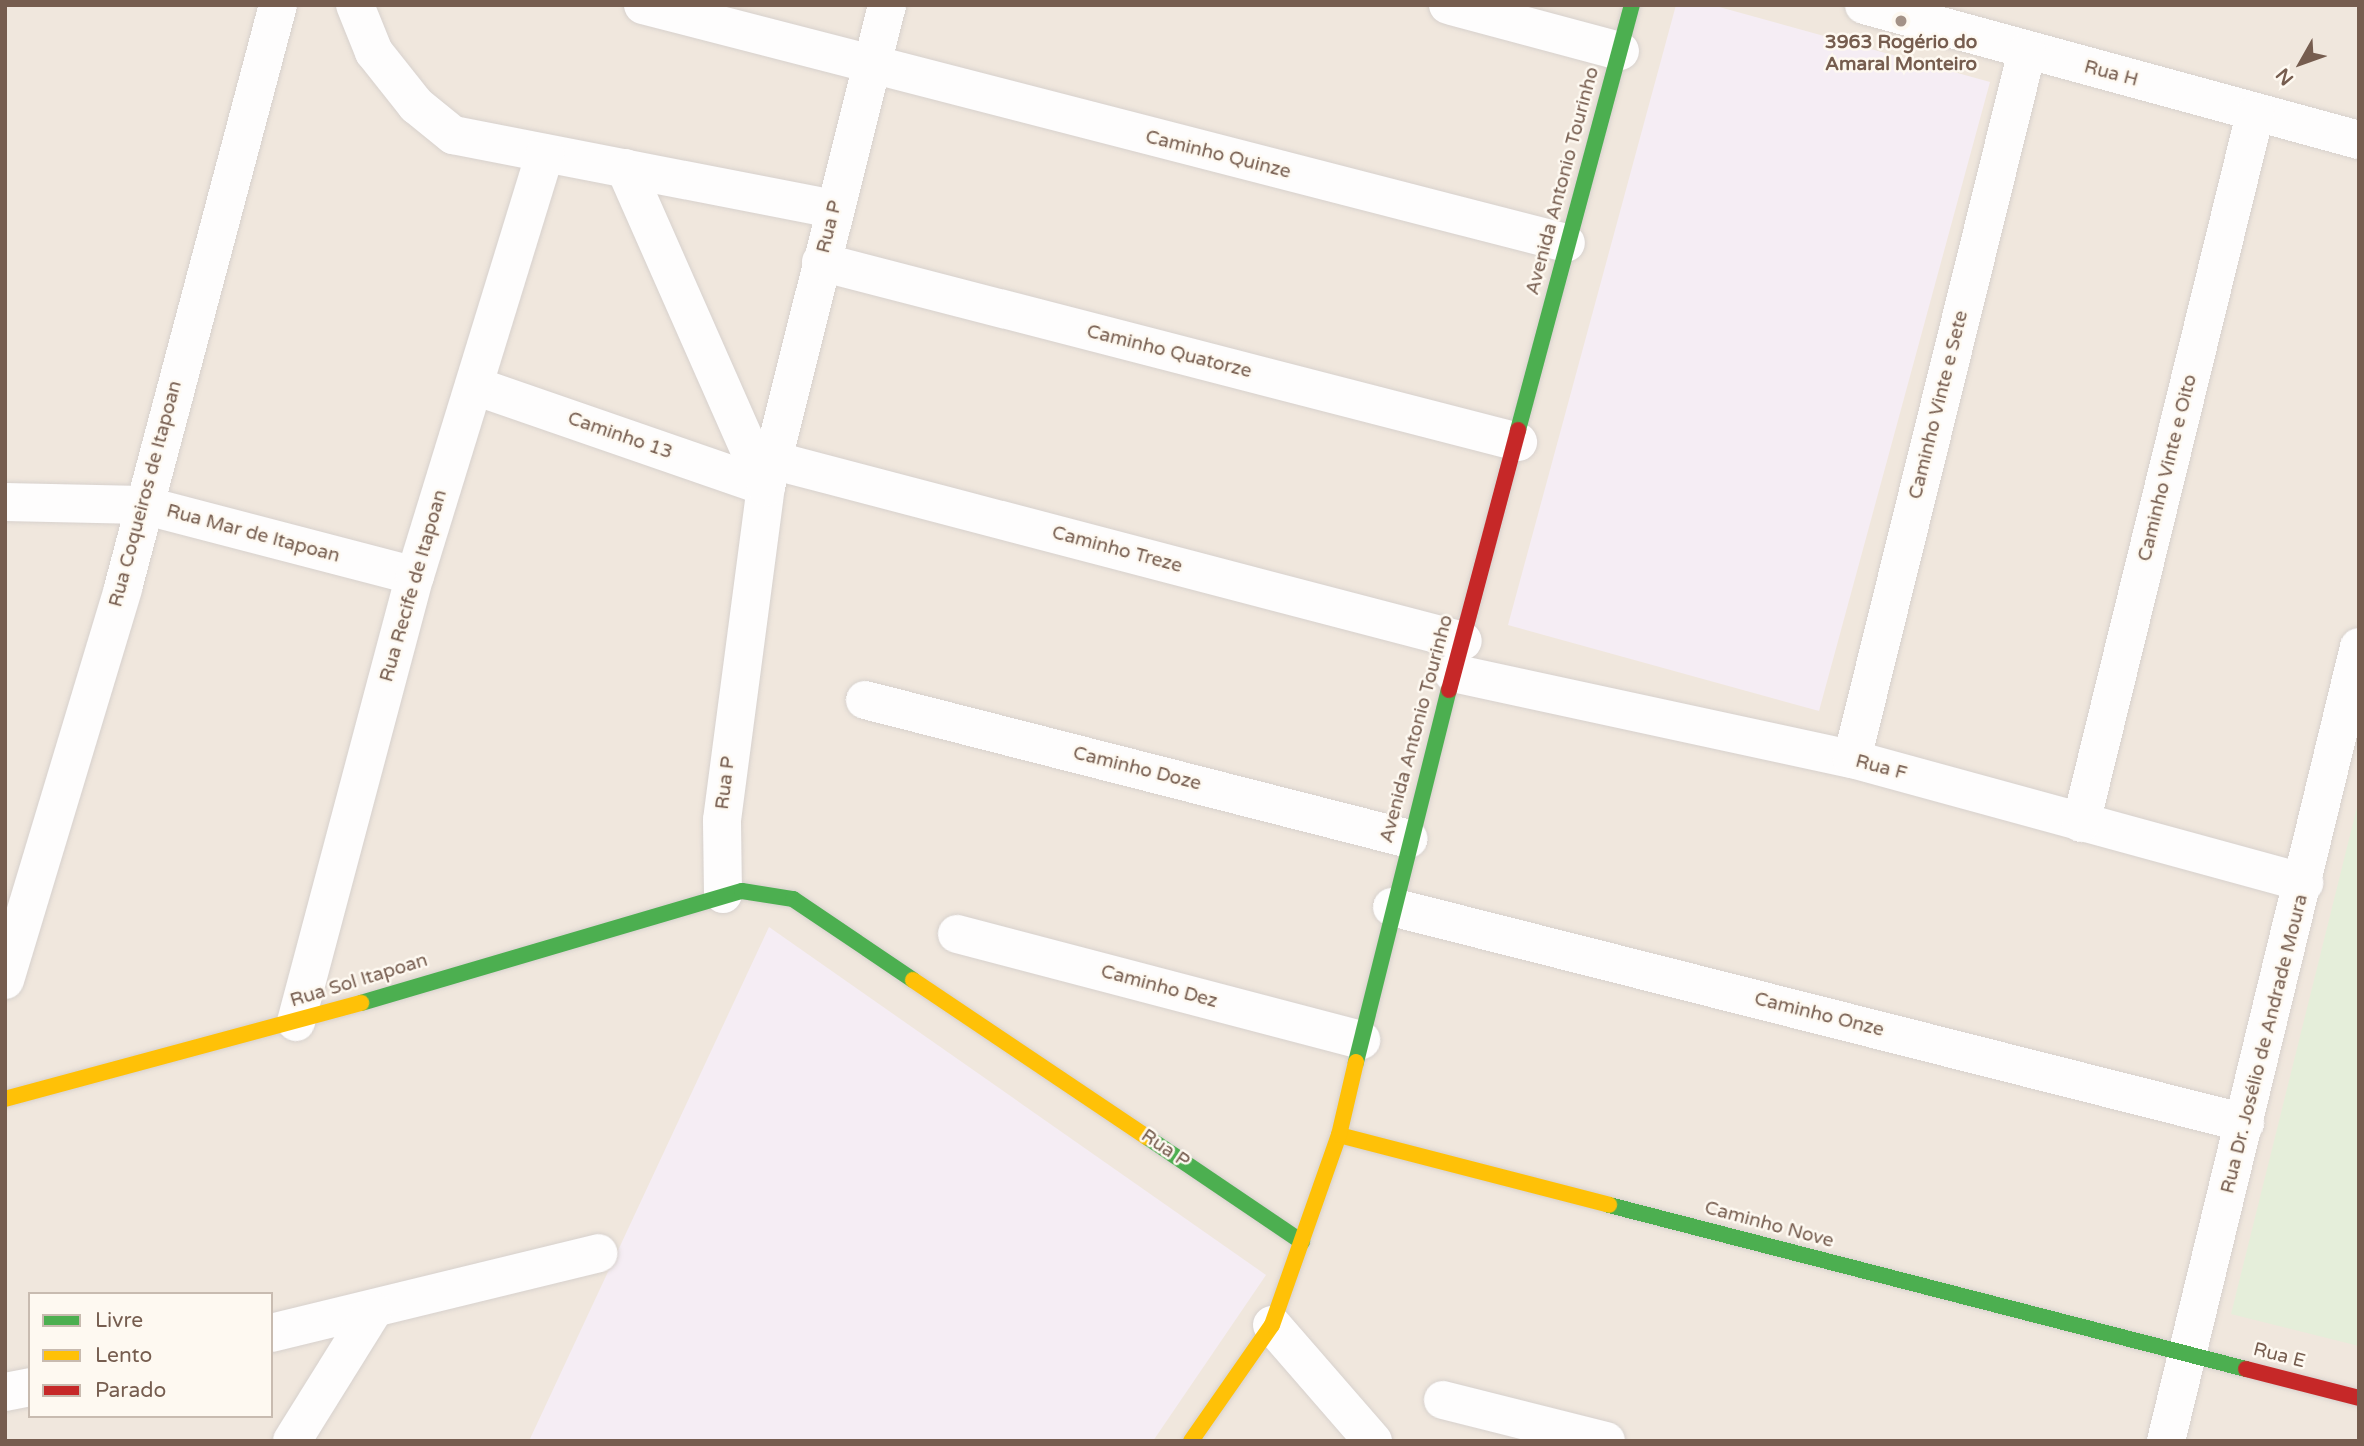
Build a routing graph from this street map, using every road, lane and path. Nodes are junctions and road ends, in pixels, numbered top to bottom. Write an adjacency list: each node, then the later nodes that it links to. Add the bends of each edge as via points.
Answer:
1 (278, 5): 22 (street, Rua Coqueiros de Itapoan)
2 (355, 5): 13 (street, via 374,52 416,105 453,135)
3 (643, 5): 10 (street, Caminho Quinze)
4 (887, 5): 10 (street, Rua P)
5 (1448, 5): 8 (street)
6 (1632, 5): 8 (street, Avenida Antonio Tourinho)
7 (1864, 5): 9 (street, Rua H)
8 (1620, 51): 16 (street, Avenida Antonio Tourinho)
9 (2027, 51): 11 (street, Rua H); 27 (street, Caminho Vinte e Sete)
10 (869, 68): 15 (street, Rua P); 16 (street, Caminho Quinze)
11 (2255, 114): 12 (street, Rua H); 28 (street, Caminho Vinte e Oito)
12 (2359, 140)
13 (545, 153): 14 (street); 18 (street, Rua Recife de Itapoan)
14 (625, 167): 15 (street); 20 (street)
15 (835, 209): 17 (street, Rua P)
16 (1566, 243): 19 (street, Avenida Antonio Tourinho)
17 (821, 262): 19 (street, Caminho Quatorze); 20 (street, Rua P)
18 (475, 386): 20 (street, Caminho 13); 23 (street, Rua Recife de Itapoan)
19 (1518, 442): 25 (street, Avenida Antonio Tourinho)
20 (769, 473): 25 (street, Caminho Treze); 31 (street, Rua P, via 722,820)
21 (5, 502): 22 (street, Rua Mar de Itapoan)
22 (143, 505): 23 (street, Rua Mar de Itapoan); 34 (street, Rua Coqueiros de Itapoan)
23 (415, 576): 35 (street, Rua Recife de Itapoan)
24 (2359, 647): 30 (street, Rua Dr. Josélio de Andrade Moura)
25 (1458, 657): 27 (street, Rua F); 29 (street, Avenida Antonio Tourinho)
26 (865, 700): 29 (street, Caminho Doze)
27 (1852, 760): 28 (street, Rua F)
28 (2081, 823): 30 (street, Rua F)
29 (1409, 839): 32 (street, Avenida Antonio Tourinho)
30 (2304, 883): 38 (street, Rua Dr. Josélio de Andrade Moura)
31 (723, 894): 35 (street, Rua Sol Itapoan); 40 (street, Rua P, via 742,891 793,899)
32 (1392, 907): 36 (street, Avenida Antonio Tourinho); 38 (street, Caminho Onze)
33 (957, 934): 36 (street, Caminho Dez)
34 (5, 980)
35 (296, 1022): 37 (street, Rua Sol Itapoan)
36 (1361, 1040): 39 (street, Avenida Antonio Tourinho)
37 (5, 1099)
38 (2245, 1123): 45 (street, Rua Dr. Josélio de Andrade Moura)
39 (1339, 1135): 40 (street, Avenida Antonio Tourinho); 45 (street, Caminho Nove)
40 (1302, 1242): 43 (street, Avenida Antonio Tourinho)
41 (598, 1253): 42 (street)
42 (373, 1311): 44 (street); 50 (street)
43 (1272, 1325): 51 (street, Avenida Antonio Tourinho); 52 (street)
44 (273, 1333)
45 (2189, 1356): 48 (street, Rua E); 54 (street, Rua Dr. Josélio de Andrade Moura)
46 (28, 1387): 47 (street)
47 (5, 1392)
48 (2359, 1398)
49 (1443, 1400): 53 (street)
50 (292, 1441)
51 (1191, 1441)
52 (1373, 1441)
53 (1606, 1441)
54 (2166, 1441)

